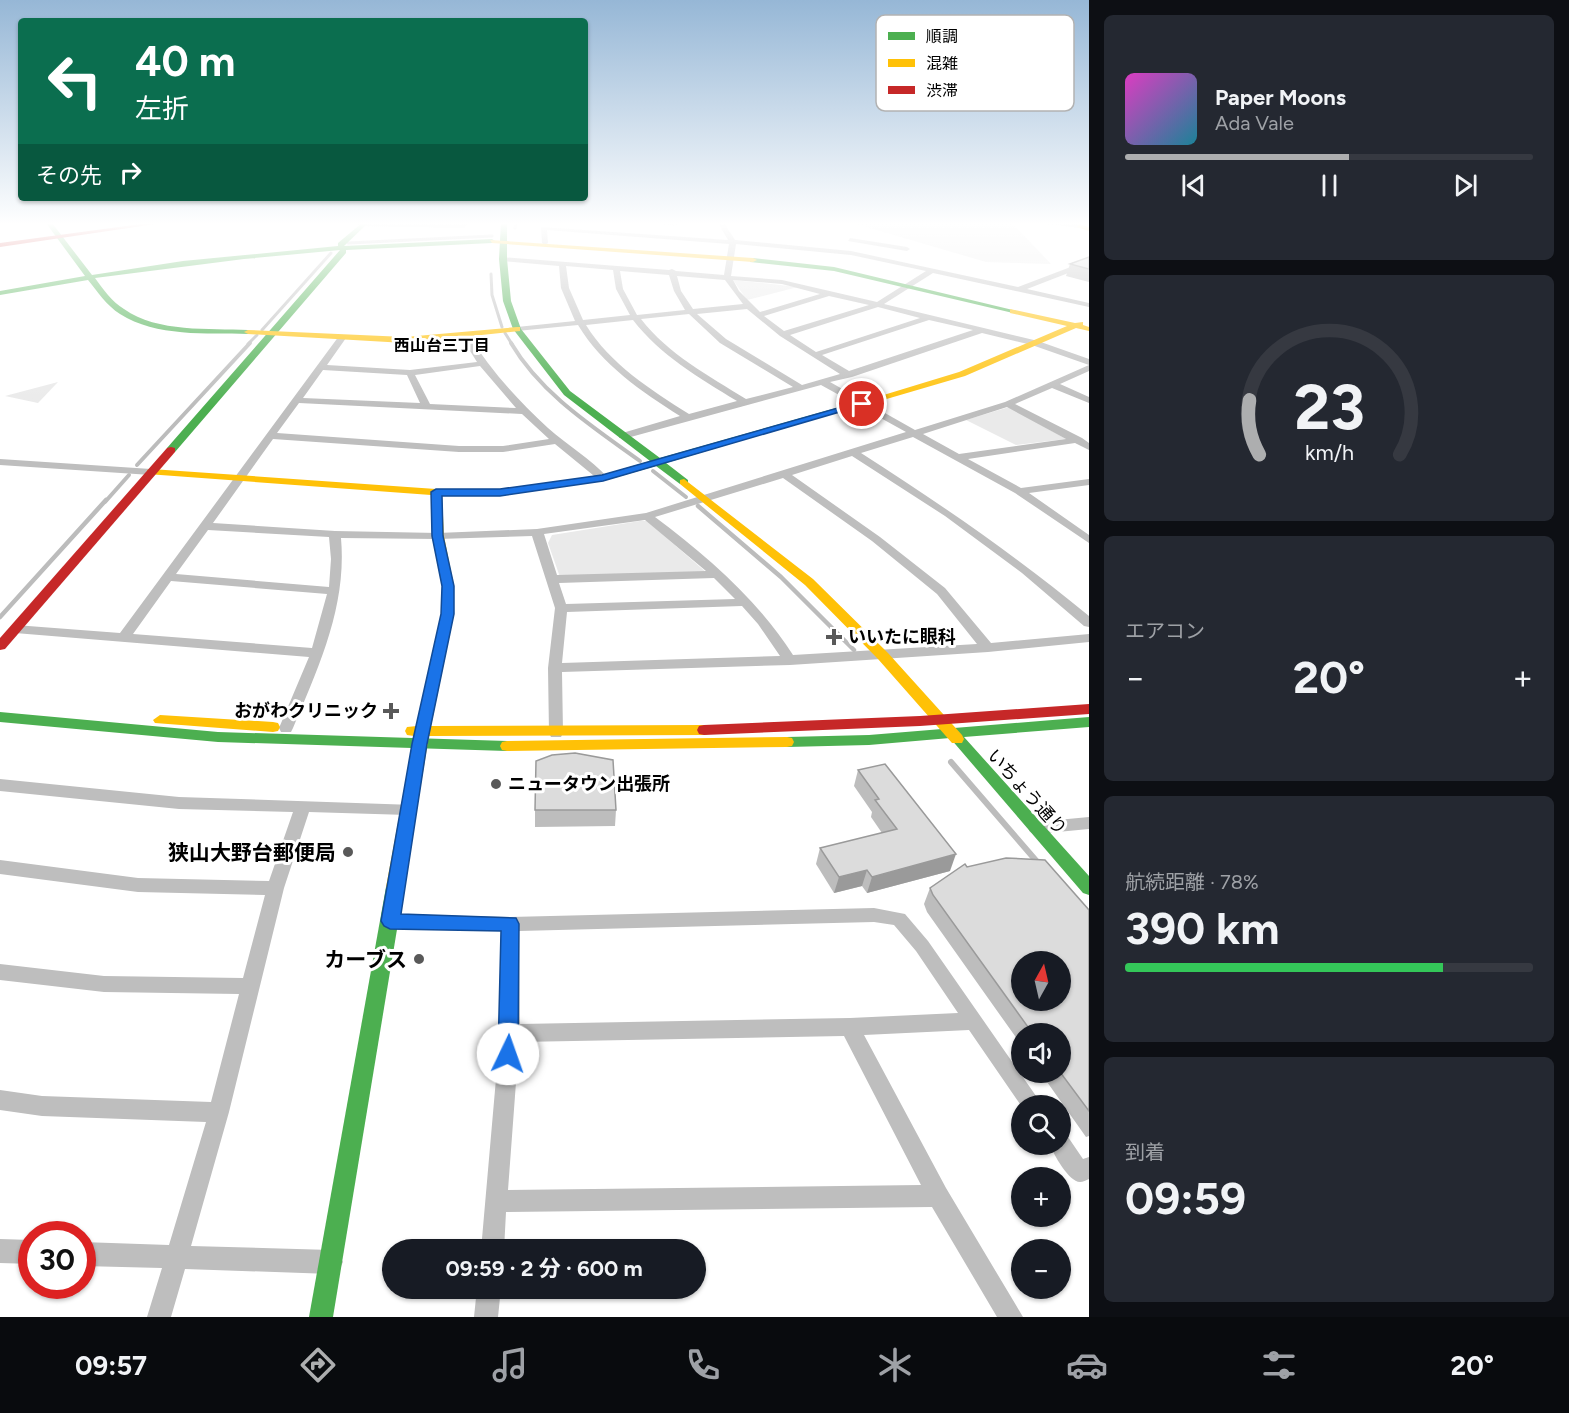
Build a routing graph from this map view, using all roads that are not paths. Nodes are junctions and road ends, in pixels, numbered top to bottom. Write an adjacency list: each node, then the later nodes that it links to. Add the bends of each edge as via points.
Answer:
1 (46, 284): 15 (street)
2 (99, 284): 28 (street, via 120,311 147,322 187,329)
3 (316, 284): 28 (street)
4 (505, 284): 26 (street, いちょう通り)
5 (564, 284): 24 (street, via 570,307)
6 (619, 284): 22 (street)
7 (674, 284): 20 (street)
8 (732, 284): 19 (street)
9 (793, 284): 16 (street)
10 (905, 284): 13 (street)
11 (994, 284): 14 (street)
12 (1032, 284): 14 (street)
13 (912, 286): 17 (street); 25 (street)
14 (1018, 290): 18 (street)
15 (0, 293)
16 (829, 293): 17 (street); 21 (street)
17 (878, 305): 23 (street); 29 (street)
18 (1089, 305)
19 (750, 306): 20 (street); 21 (street)
20 (691, 312): 22 (street); 42 (street, via 737,351)
21 (759, 315): 29 (street)
22 (635, 317): 24 (street); 45 (street, via 654,339 690,368)
23 (930, 317): 27 (street); 33 (street)
24 (580, 323): 26 (street); 50 (street, via 621,369)
25 (1085, 325): 32 (street)
26 (517, 329): 30 (street); 53 (street, いちょう通り, via 567,393)
27 (983, 330): 32 (street); 39 (street)
28 (274, 334): 31 (street); 61 (street)
29 (783, 334): 33 (street)
30 (464, 335): 31 (street, via 405,340); 35 (street)
31 (342, 338): 36 (street)
32 (1035, 343): 34 (street); 46 (street, via 962,374)
33 (815, 355): 39 (street)
34 (1089, 362)
35 (479, 364): 38 (street); 49 (street)
36 (321, 367): 38 (street); 43 (street)
37 (1089, 368): 41 (street)
38 (410, 373): 48 (street)
39 (849, 375): 40 (street)
40 (824, 383): 42 (street); 46 (street)
41 (1053, 385): 44 (street); 47 (street)
42 (801, 388): 45 (street)
43 (297, 400): 48 (street); 52 (street)
44 (1089, 400)
45 (745, 402): 50 (street)
46 (862, 404): 51 (street); 60 (street)
47 (1008, 404): 51 (street); 54 (street)
48 (427, 408): 49 (street)
49 (523, 411): 55 (street)
50 (688, 417): 53 (street)
51 (914, 433): 57 (street); 58 (street)
52 (271, 436): 55 (street, via 459,449 504,449); 63 (street)
53 (623, 436): 60 (street, いちょう通り)
54 (1078, 440): 56 (street); 58 (street)
55 (557, 441): 64 (street)
56 (1089, 447)
57 (853, 452): 62 (street); 81 (street, via 949,514 1026,570)
58 (957, 457): 66 (street)
59 (0, 462): 61 (street)
60 (659, 462): 64 (street); 68 (street, いちょう通り)
61 (151, 472): 63 (street); 82 (street)
62 (784, 474): 68 (street); 86 (street, via 876,538 941,591)
63 (239, 478): 67 (street); 70 (street)
64 (603, 478): 67 (street, via 500,493)
65 (1089, 482): 66 (street)
66 (1019, 491): 73 (street)
67 (436, 492): 74 (street)
68 (704, 497): 69 (street); 88 (street, いちょう通り, via 809,582)
69 (647, 516): 71 (street); 75 (street)
70 (205, 526): 72 (street); 76 (street)
71 (537, 532): 74 (street); 77 (street)
72 (335, 534): 74 (street); 78 (street)
73 (1086, 535)
74 (438, 536): 99 (street, via 448,586 448,614)
75 (715, 574): 77 (street); 79 (street)
76 (167, 577): 78 (street); 83 (street)
77 (554, 579): 80 (street)
78 (334, 591): 87 (street)
79 (744, 602): 80 (street); 89 (street, via 778,639)
80 (561, 608): 90 (street)
81 (1089, 623)
82 (15, 629): 83 (street); 85 (street)
83 (124, 637): 87 (street)
84 (1089, 638): 86 (street)
85 (0, 646)
86 (988, 648): 88 (street)
87 (316, 653): 96 (street)
88 (883, 656): 89 (street); 94 (street, いちょう通り)
89 (790, 662): 90 (street)
90 (555, 668): 97 (street)
91 (0, 707): 96 (street)
92 (1089, 709): 94 (street)
93 (0, 717): 99 (street, via 218,737)
94 (938, 721): 97 (street); 98 (street, いちょう通り)
95 (1089, 722): 98 (street)
96 (286, 728): 99 (street)
97 (556, 733): 99 (street)
98 (950, 735): 99 (street, via 555,747); 104 (street, いちょう通り)
99 (421, 738): 102 (street)
100 (0, 785): 101 (street, via 179,803)
101 (303, 807): 102 (street); 106 (street)
102 (408, 809): 108 (street)
103 (1089, 823): 104 (street)
104 (1036, 828): 107 (street, いちょう通り)
105 (0, 867): 106 (street, via 138,885)
106 (275, 888): 111 (street)
107 (1089, 888)
108 (390, 921): 109 (street); 127 (street)
109 (510, 924): 112 (street, via 874,915 899,919); 114 (street)
110 (0, 972): 111 (street, via 104,984)
111 (249, 986): 117 (street)
112 (974, 1021): 113 (street); 115 (street)
113 (850, 1027): 114 (street); 120 (street)
114 (510, 1032): 121 (street)
115 (1025, 1095)
116 (0, 1100): 117 (street, via 42,1106)
117 (219, 1112): 126 (street)
118 (1068, 1155): 119 (street, via 1079,1171)
119 (1089, 1168)
120 (938, 1196): 121 (street); 132 (street)
121 (496, 1202): 122 (street)
122 (493, 1239)
123 (0, 1251): 124 (street)
124 (18, 1252)
125 (96, 1254): 126 (street)
126 (176, 1257): 127 (street); 129 (street)
127 (331, 1262): 130 (street)
128 (488, 1299): 131 (street)
129 (159, 1317)
130 (321, 1317)
131 (486, 1317)
132 (1011, 1317)

